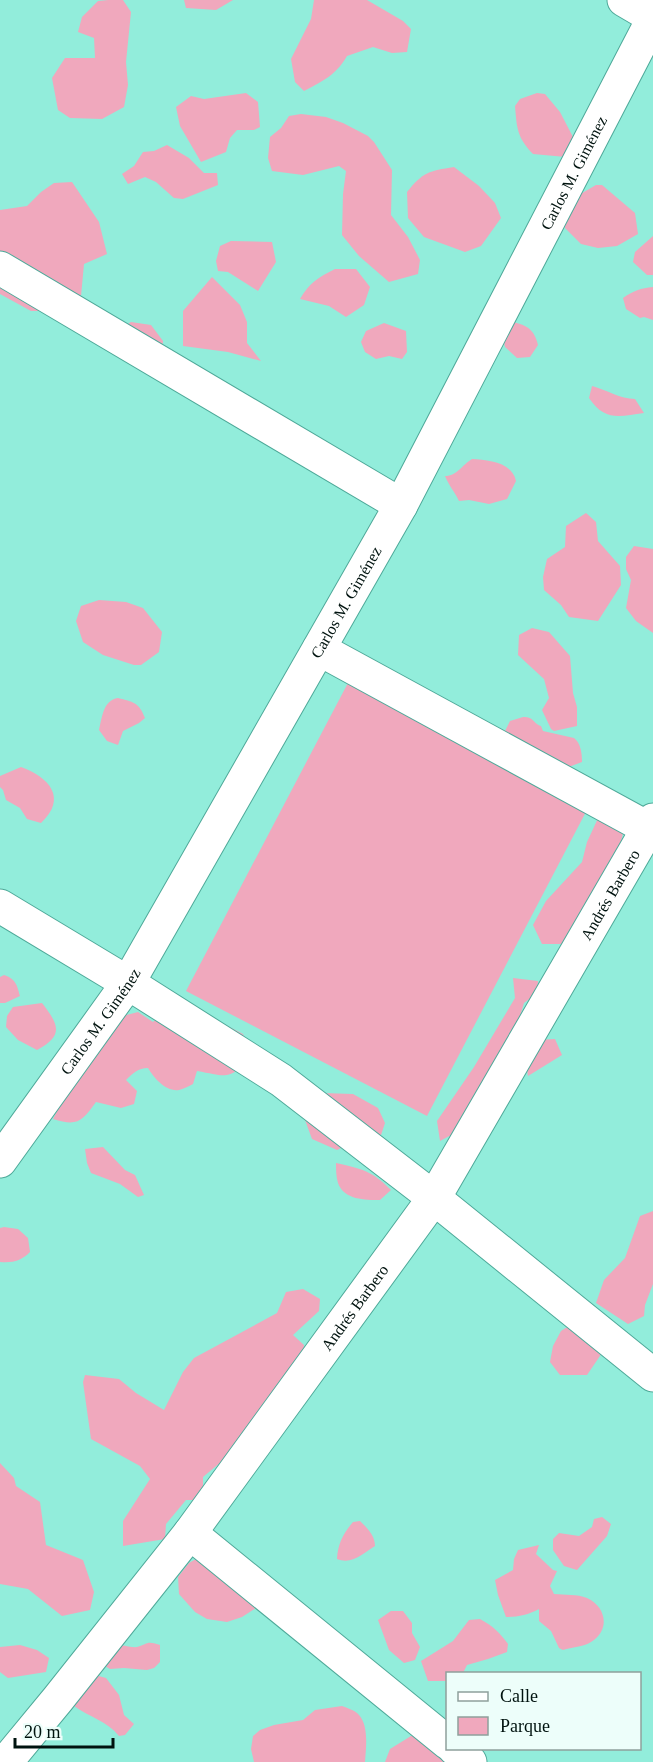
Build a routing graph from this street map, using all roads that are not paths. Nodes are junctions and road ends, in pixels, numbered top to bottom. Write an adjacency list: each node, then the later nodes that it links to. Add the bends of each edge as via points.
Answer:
1 (624, 0): 2 (street)
2 (653, 18): 4 (street, Carlos M. Giménez)
3 (0, 268): 4 (street)
4 (401, 505): 5 (street, Carlos M. Giménez)
5 (319, 649): 6 (street); 8 (street, Carlos M. Giménez)
6 (652, 826): 10 (street, Andrés Barbero)
7 (0, 906): 8 (street)
8 (128, 983): 9 (street, Carlos M. Giménez); 10 (street, via 281,1080)
9 (0, 1161)
10 (434, 1198): 11 (street); 12 (street, Andrés Barbero)
11 (653, 1375)
12 (190, 1533): 13 (street); 15 (street, Andrés Barbero)
13 (446, 1742)
14 (455, 1750): 16 (street)
15 (6, 1762)
16 (470, 1762)

